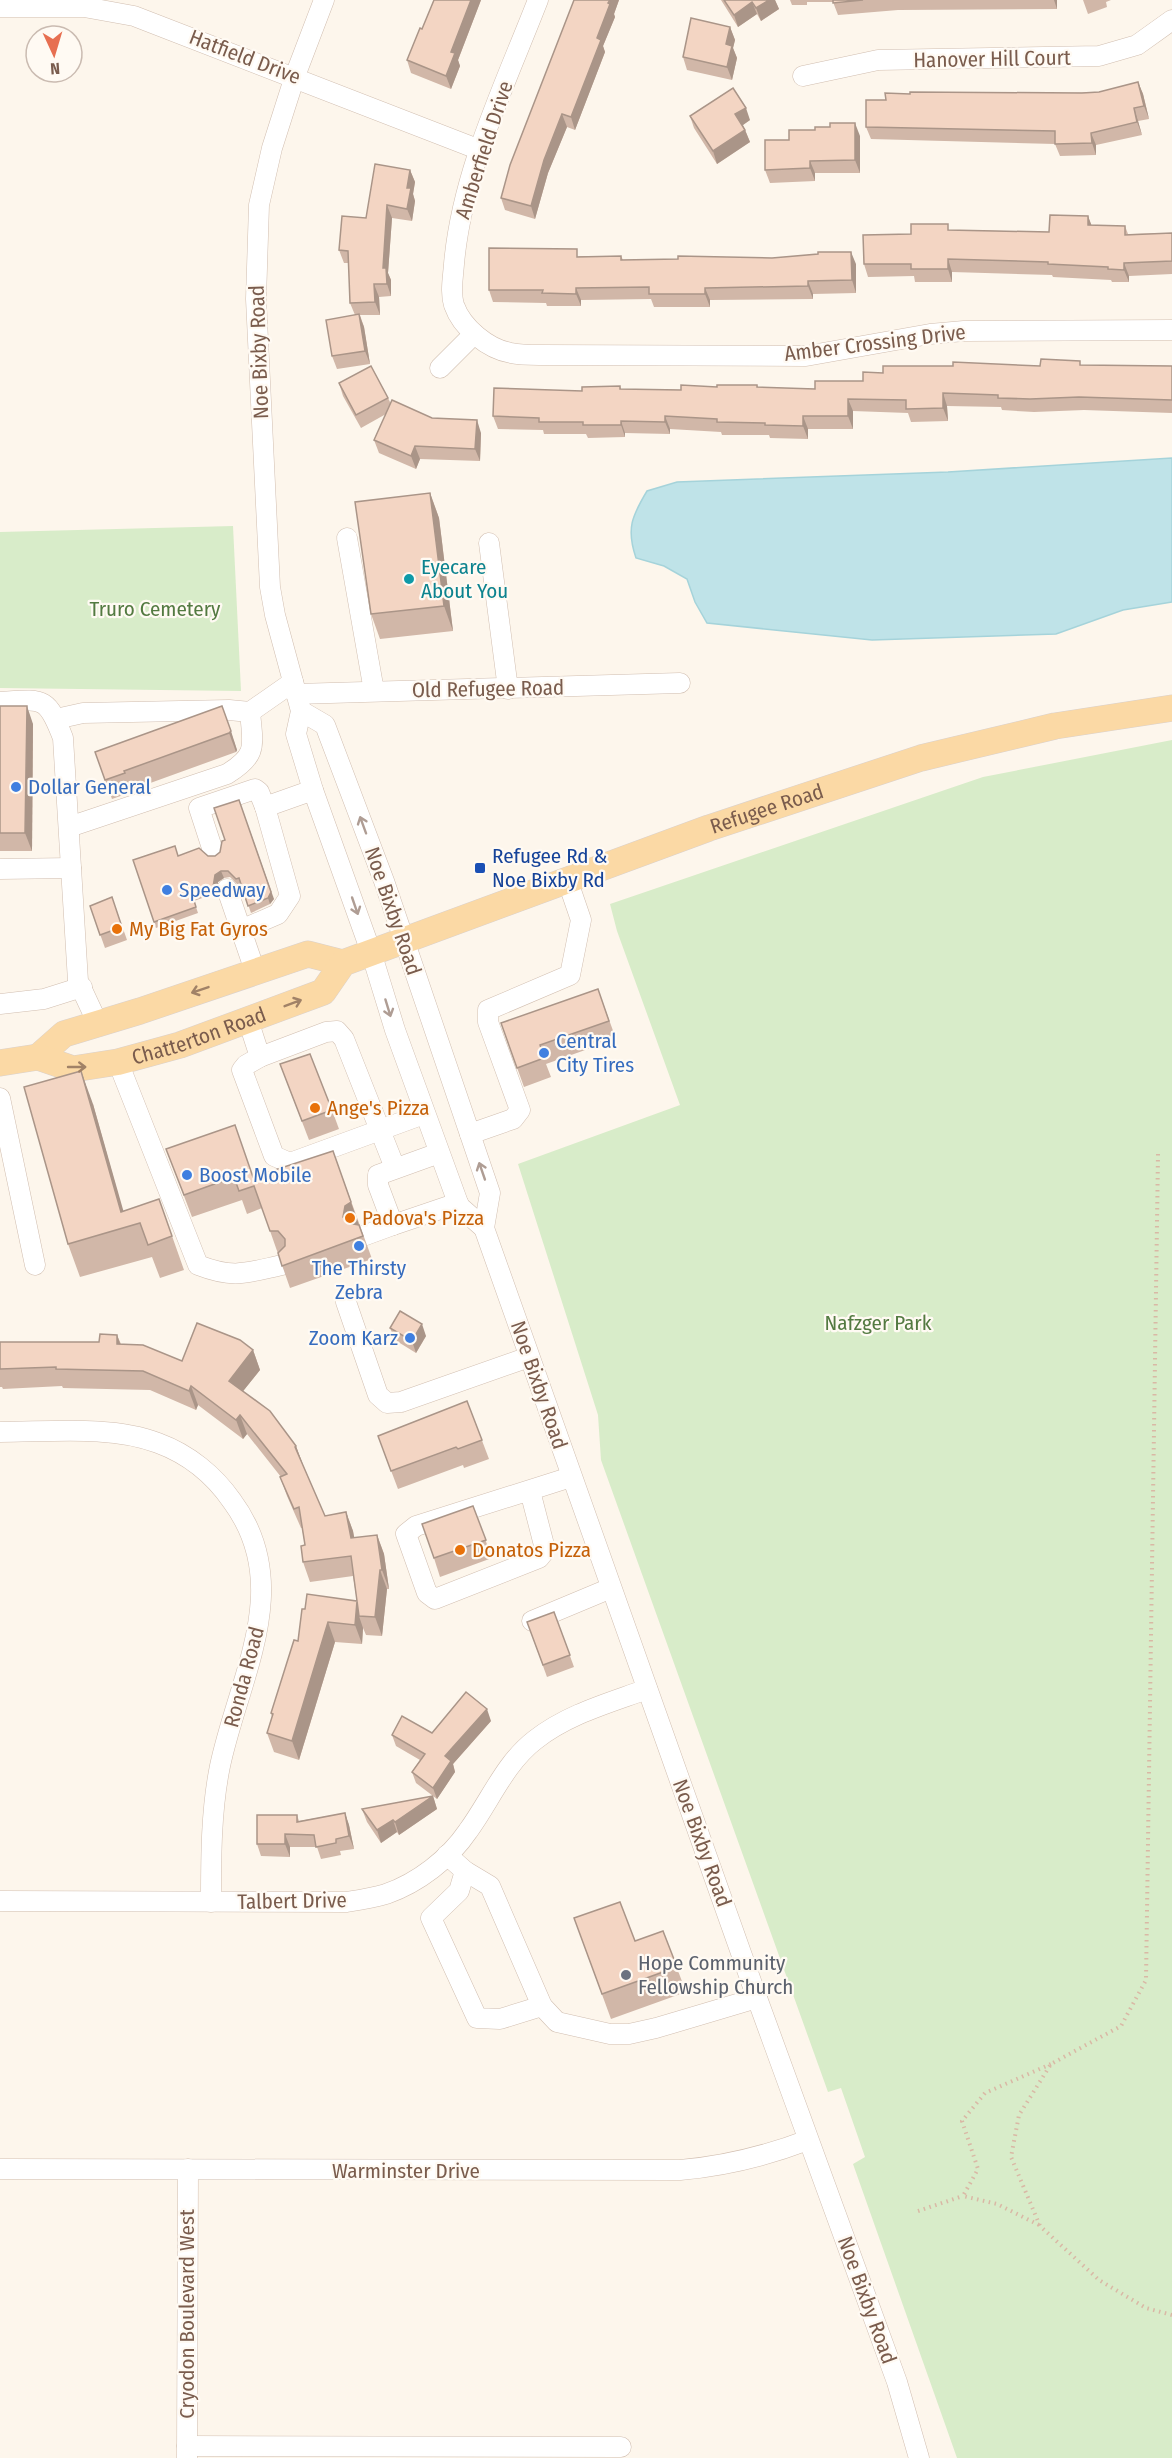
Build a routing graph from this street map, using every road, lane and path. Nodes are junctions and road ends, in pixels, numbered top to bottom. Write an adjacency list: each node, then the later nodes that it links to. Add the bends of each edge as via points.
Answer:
1 (324, 0): 6 (street, Noe Bixby Road)
2 (538, 0): 7 (street, Amberfield Drive)
3 (0, 7): 6 (street, Hatfield Drive, via 84,7 134,16)
4 (1172, 20): 5 (street, Hanover Hill Court, via 1137,45 1099,56 878,60)
5 (803, 75)
6 (295, 76): 7 (street, Hatfield Drive); 16 (street, Noe Bixby Road, via 262,184 256,261 270,587)
7 (480, 150): 9 (street, Amberfield Drive, via 457,232 452,290 454,305)
8 (1172, 330): 9 (street, Amber Crossing Drive, via 964,331 806,356 539,355 510,353)
9 (474, 334): 10 (street)
10 (440, 368)
11 (347, 537): 15 (street)
12 (489, 543): 14 (street)
13 (680, 683): 14 (street, Old Refugee Road)
14 (508, 689): 15 (street, Old Refugee Road)
15 (374, 691): 16 (street, Old Refugee Road)
16 (297, 696): 19 (street); 21 (street, Noe Bixby Road, via 296,735); 30 (street, Noe Bixby Road, one-way to 16, via 326,725)
17 (0, 702): 20 (street, via 44,703)
18 (1172, 708): 27 (main road, Refugee Road, via 1055,726 921,758 742,816)
19 (250, 712): 20 (street, via 83,713); 23 (street, via 253,741 250,755 242,764 226,774)
20 (56, 719): 23 (street, via 63,738)
21 (313, 790): 22 (street); 31 (street, Noe Bixby Road, one-way to 31)
22 (265, 807): 24 (street, via 255,789 199,808); 29 (street, via 290,896 278,914)
23 (69, 827): 25 (street)
24 (213, 851)
25 (71, 868): 26 (street); 34 (street, via 78,981)
26 (0, 869)
27 (567, 879): 30 (main road, Refugee Road); 45 (street, via 581,920 570,975 488,1010 488,1022 520,1110 513,1119)
28 (227, 889): 29 (street)
29 (241, 930): 33 (street)
30 (404, 940): 31 (main road, Refugee Road); 45 (street, Noe Bixby Road)
31 (371, 952): 32 (main road); 43 (street, Noe Bixby Road, one-way to 43)
32 (343, 963): 33 (main road, Chatterton Road, via 308,954); 36 (main road, Chatterton Road, one-way to 32, via 323,992)
33 (255, 971): 37 (main road, Chatterton Road, one-way to 37)
34 (82, 987): 35 (street, via 44,999); 37 (street)
35 (0, 1004)
36 (248, 1020): 39 (street); 40 (main road, Chatterton Road)
37 (98, 1024): 38 (main road, Chatterton Road, via 64,1034)
38 (38, 1057): 40 (main road, Chatterton Road, one-way to 40, via 73,1069); 41 (main road, Chatterton Road)
39 (260, 1057): 44 (street, via 337,1031 344,1038); 44 (street, via 242,1071 274,1156 290,1163)
40 (118, 1062): 54 (street, via 198,1265 238,1275)
41 (0, 1063)
42 (0, 1098): 53 (street)
43 (424, 1114): 44 (street); 46 (street, Noe Bixby Road)
44 (380, 1131): 48 (street)
45 (470, 1134): 51 (street, Noe Bixby Road, one-way to 45, via 490,1193)
46 (439, 1153): 48 (street); 49 (street, Noe Bixby Road)
47 (1158, 1154): 69 (path, via 1146,1980 1121,2026)
48 (395, 1168): 50 (street, via 378,1175)
49 (458, 1203): 50 (street); 51 (street, Noe Bixby Road)
50 (393, 1225): 52 (street)
51 (484, 1228): 56 (street, Noe Bixby Road)
52 (363, 1236)
53 (34, 1265)
54 (282, 1265)
55 (346, 1302): 56 (street, via 378,1395 387,1403 400,1402)
56 (529, 1357): 58 (street, Noe Bixby Road)
57 (0, 1432): 66 (street, Ronda Road, via 105,1432 158,1442 204,1469 244,1517 262,1577 262,1602 256,1639 220,1768 213,1820)
58 (572, 1477): 59 (street); 60 (street, Noe Bixby Road)
59 (530, 1491): 59 (street, via 416,1527 406,1534 427,1593 435,1599 538,1558 544,1545)
60 (611, 1588): 61 (street); 62 (street, Noe Bixby Road)
61 (532, 1621)
62 (647, 1689): 63 (street, Talbert Drive, via 564,1721 534,1741 509,1768 468,1832); 67 (street, Noe Bixby Road)
63 (447, 1855): 64 (street); 66 (street, Talbert Drive, via 432,1869 386,1894 346,1902)
64 (465, 1871): 68 (street, via 490,1886); 68 (street, via 459,1892 431,1918 477,2018 500,2019)
65 (0, 1901): 66 (street, Talbert Drive)
66 (211, 1902)
67 (757, 1998): 68 (street, via 629,2034 610,2034 557,2022); 70 (street, Noe Bixby Road)
68 (542, 2006)
69 (1052, 2064): 73 (path, via 985,2093 962,2121 978,2169); 75 (path, via 1019,2115 1011,2157)
70 (808, 2140): 72 (street, Warminster Drive, via 752,2159 680,2170); 79 (street, Noe Bixby Road, via 897,2382)
71 (0, 2169): 72 (street, Warminster Drive)
72 (188, 2169): 78 (street, Cryodon Boulevard West)
73 (963, 2196): 74 (path); 75 (path, via 997,2204)
74 (918, 2211)
75 (1040, 2226): 76 (path, via 1099,2280 1146,2308)
76 (1172, 2315)
77 (621, 2448): 78 (street)
78 (187, 2452)
79 (919, 2458)

